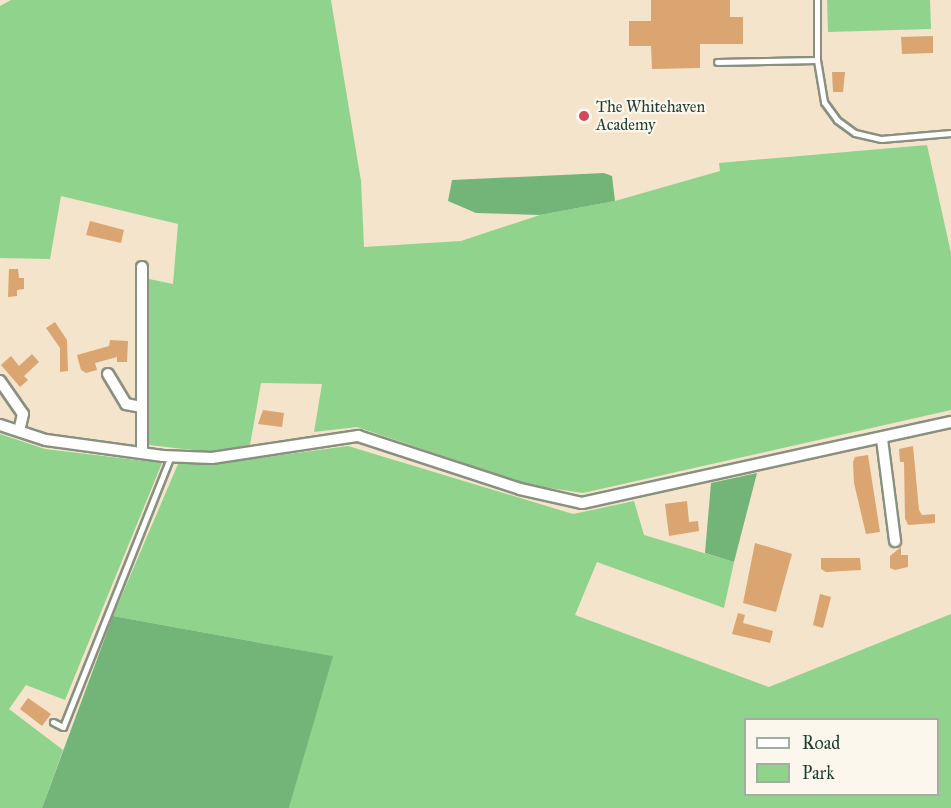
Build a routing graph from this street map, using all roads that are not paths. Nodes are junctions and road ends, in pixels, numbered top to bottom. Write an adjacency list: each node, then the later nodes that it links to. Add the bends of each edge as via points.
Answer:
1 (817, 0): 2 (lane)
2 (817, 60): 3 (lane); 4 (lane, via 824,102 837,120 855,133 881,139)
3 (717, 62)
4 (951, 133)
5 (142, 267): 8 (street)
6 (108, 374): 8 (street, via 126,404)
7 (0, 381): 11 (street, via 22,414)
8 (142, 407): 13 (street)
9 (951, 422): 12 (street)
10 (0, 425): 11 (street)
11 (19, 431): 13 (street, via 46,440)
12 (882, 439): 14 (street, via 582,503 520,489 358,436 212,458); 15 (street)
13 (141, 453): 14 (street)
14 (171, 456): 16 (lane, via 63,727)
15 (895, 541)
16 (53, 722)

